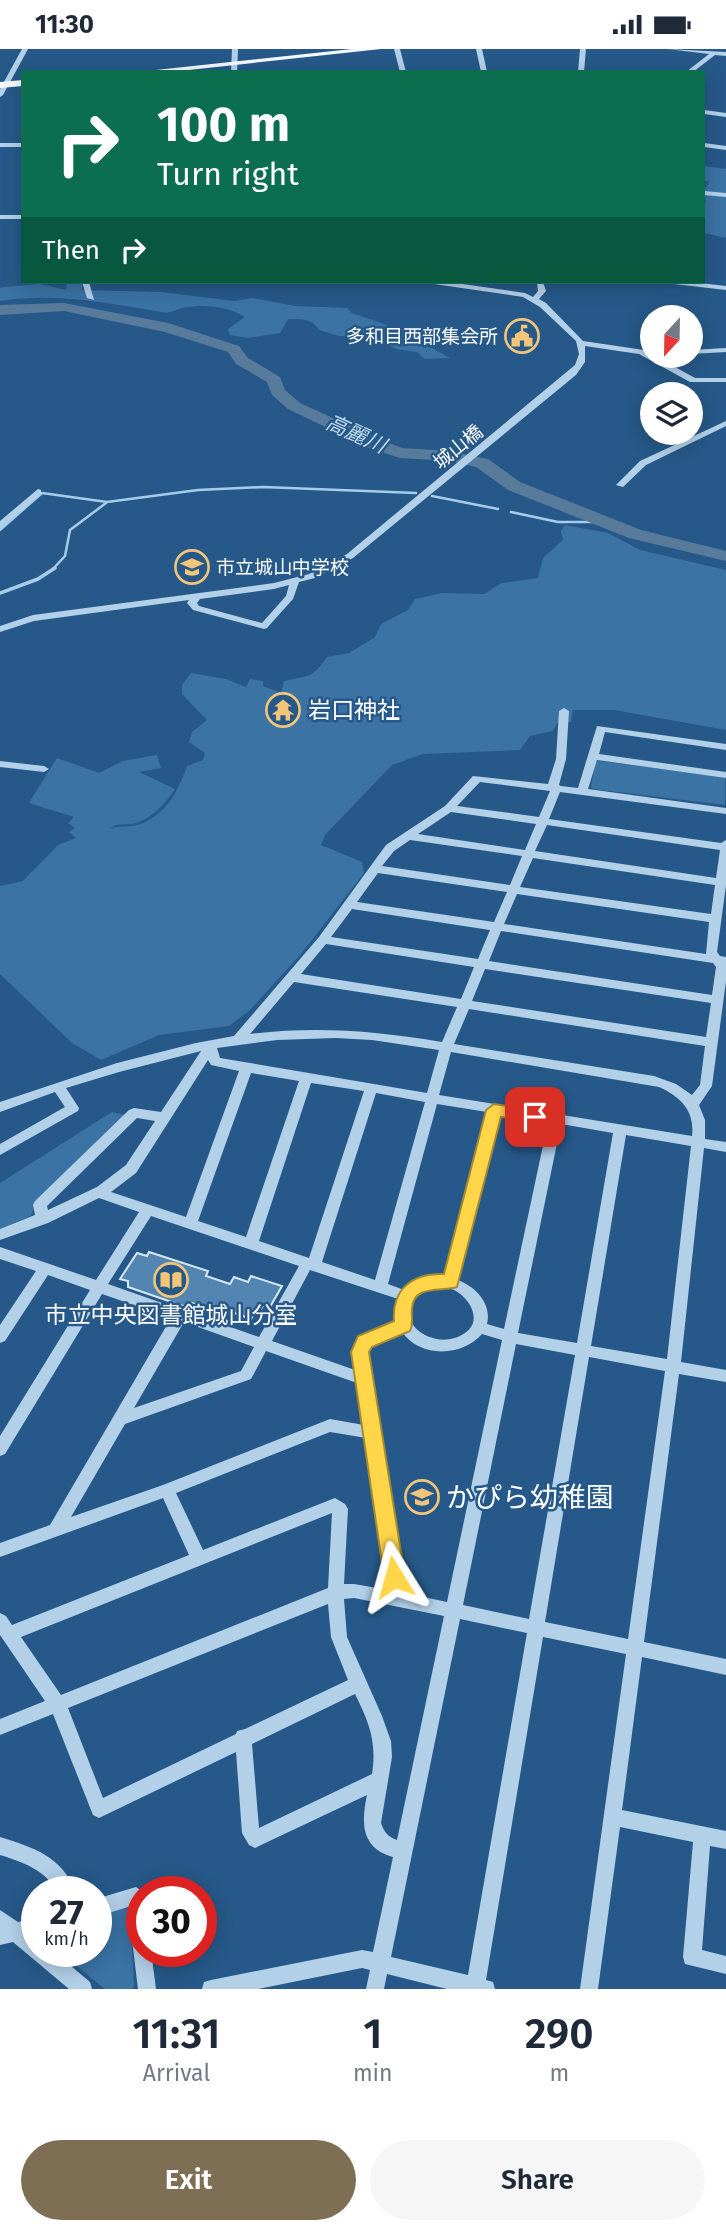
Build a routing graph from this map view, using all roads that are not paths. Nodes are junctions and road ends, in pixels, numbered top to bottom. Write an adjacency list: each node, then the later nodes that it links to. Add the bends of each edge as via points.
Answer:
1 (25, 49): 17 (street)
2 (235, 49): 10 (street)
3 (377, 49): 10 (main road)
4 (397, 49): 12 (street)
5 (479, 49): 13 (street)
6 (583, 49): 14 (street)
7 (670, 49): 9 (street)
8 (726, 54): 9 (street)
9 (712, 55): 15 (street)
10 (235, 67): 11 (main road)
11 (179, 70)
12 (402, 70)
13 (484, 70)
14 (581, 70)
15 (692, 70)
16 (21, 83): 17 (main road)
17 (3, 85): 18 (street)
18 (0, 95)
19 (705, 112): 20 (street)
20 (726, 115)
21 (0, 145): 22 (street)
22 (21, 145)
23 (705, 145): 24 (street)
24 (726, 148)
25 (705, 193): 26 (street)
26 (725, 195)
27 (0, 217): 28 (street)
28 (21, 217)
29 (86, 284): 34 (street)
30 (450, 284): 35 (street)
31 (540, 284): 35 (street, via 542,291)
32 (691, 284): 33 (street)
33 (726, 288)
34 (91, 298)
35 (535, 299): 36 (street)
36 (581, 343): 39 (street); 46 (street, 城山橋, via 584,357 579,367 505,429 338,564)
37 (726, 350): 38 (street)
38 (704, 351)
39 (640, 352)
40 (670, 368): 41 (street, via 692,380)
41 (726, 380)
42 (726, 423): 43 (street, via 643,463)
43 (620, 485)
44 (38, 492): 45 (street)
45 (0, 526)
46 (295, 582): 47 (street, 城山橋); 47 (street, via 290,597 264,626 196,608 192,603)
47 (197, 596): 48 (street, 城山橋)
48 (3, 626)
49 (564, 711): 55 (street)
50 (726, 747): 51 (street, via 601,728)
51 (592, 756): 54 (street); 56 (street)
52 (0, 764): 53 (street)
53 (44, 769)
54 (726, 775)
55 (555, 788): 56 (street); 57 (street, via 477,778); 59 (street)
56 (582, 792): 58 (street)
57 (449, 808): 59 (street); 60 (street)
58 (726, 811)
59 (543, 821): 61 (street); 62 (street)
60 (407, 836): 62 (street); 63 (street, via 390,848)
61 (726, 845): 64 (street)
62 (529, 855): 64 (street); 65 (street)
63 (375, 869): 65 (street); 66 (street)
64 (721, 882): 67 (street)
65 (513, 890): 67 (street); 68 (street)
66 (350, 905): 68 (street); 69 (street)
67 (716, 919): 70 (street, via 711,953)
68 (497, 928): 70 (street); 71 (street)
69 (323, 940): 71 (street); 72 (street)
70 (723, 958): 73 (street)
71 (481, 964): 73 (street); 74 (street)
72 (292, 977): 74 (street); 75 (street)
73 (718, 1000): 76 (street)
74 (464, 1004): 76 (street); 78 (street)
75 (237, 1041): 77 (street); 78 (street, via 319,1033 371,1035)
76 (711, 1042): 84 (street, via 706,1086)
77 (210, 1047): 79 (street, via 215,1062); 81 (street, via 153,1056); 87 (street)
78 (446, 1047): 83 (street); 84 (street, via 654,1081 673,1087)
79 (247, 1067): 80 (street); 96 (street)
80 (307, 1077): 82 (street); 98 (street)
81 (58, 1086): 85 (street); 92 (street, via 73,1108)
82 (371, 1089): 83 (street); 100 (street)
83 (432, 1100): 86 (street); 104 (street)
84 (692, 1104): 90 (street, via 700,1118)
85 (0, 1107)
86 (494, 1110): 88 (street); 102 (street)
87 (163, 1117): 93 (street, via 131,1169); 95 (street, via 134,1113 40,1205)
88 (555, 1120): 89 (street); 110 (street)
89 (620, 1130): 90 (street); 112 (street)
90 (698, 1142): 91 (street); 113 (street)
91 (726, 1147)
92 (0, 1150)
93 (99, 1193): 94 (street); 95 (street)
94 (147, 1210): 96 (street); 103 (street)
95 (43, 1219): 97 (street)
96 (190, 1224): 98 (street)
97 (0, 1235)
98 (250, 1244): 100 (street)
99 (0, 1253): 101 (street)
100 (311, 1264): 104 (street); 111 (street)
101 (45, 1268): 103 (street); 109 (street)
102 (451, 1281): 105 (street, via 426,1282); 108 (street, via 475,1297 481,1315)
103 (100, 1287): 106 (street); 118 (street)
104 (380, 1288): 105 (street)
105 (406, 1296): 107 (street, via 401,1312)
106 (180, 1316): 111 (street); 116 (street)
107 (404, 1325): 108 (street, via 419,1340 443,1346 461,1342); 115 (street, via 364,1341 360,1352)
108 (478, 1327): 110 (street)
109 (0, 1337)
110 (510, 1337): 112 (street); 125 (street)
111 (264, 1345): 115 (street); 116 (street, via 250,1371 241,1377)
112 (584, 1351): 113 (street); 127 (street)
113 (673, 1367): 114 (street); 128 (street)
114 (726, 1376)
115 (364, 1379): 117 (street)
116 (119, 1420): 120 (street)
117 (373, 1433): 119 (street, via 330,1425); 124 (street)
118 (0, 1449)
119 (167, 1490): 120 (street); 122 (street)
120 (57, 1527): 121 (street)
121 (0, 1550)
122 (199, 1559): 123 (street, via 335,1506 340,1509); 126 (street)
123 (338, 1592): 124 (street); 130 (street, via 338,1632); 131 (street)
124 (398, 1599): 125 (street)
125 (454, 1610): 127 (street); 139 (street)
126 (5, 1627): 131 (street)
127 (535, 1627): 128 (street); 147 (street)
128 (633, 1647): 129 (street); 135 (street)
129 (726, 1667)
130 (357, 1684): 133 (street); 134 (street, via 383,1743)
131 (58, 1705): 132 (street); 133 (street, via 99,1809)
132 (0, 1727)
133 (243, 1737): 134 (street, via 255,1839)
134 (379, 1780): 139 (street, via 371,1826 375,1838 388,1850)
135 (611, 1816): 136 (street); 152 (street)
136 (702, 1835): 137 (street); 144 (street, via 692,1957)
137 (726, 1840)
138 (0, 1846): 140 (street, via 34,1856)
139 (405, 1851): 143 (street)
140 (58, 1876)
141 (0, 1919): 142 (street)
142 (8, 1935)
143 (382, 1963): 147 (street); 150 (street, via 362,1959); 151 (street)
144 (726, 1965)
145 (58, 1967): 148 (street)
146 (144, 1967): 149 (street)
147 (479, 1988)
148 (83, 1989)
149 (147, 1989)
150 (211, 1989)
151 (375, 1989)
152 (589, 1989)

